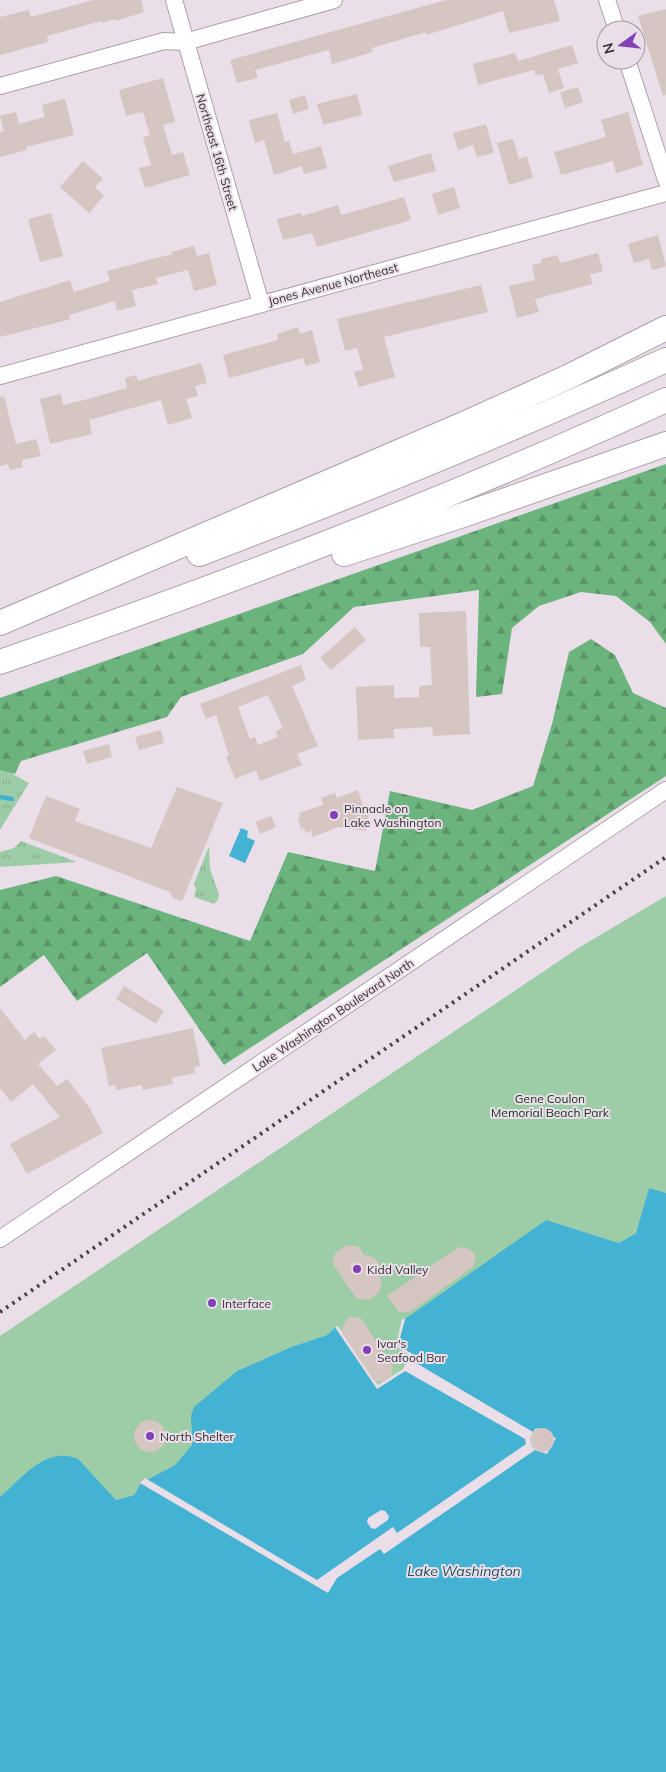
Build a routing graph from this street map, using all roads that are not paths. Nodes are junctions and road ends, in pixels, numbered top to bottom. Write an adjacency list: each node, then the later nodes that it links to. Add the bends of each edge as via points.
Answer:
1 (174, 0): 5 (street, Northeast 16th Street)
2 (334, 0): 5 (street)
3 (607, 0): 4 (street)
4 (614, 20)
5 (185, 42): 7 (street, via 164,41); 10 (street, Northeast 16th Street)
6 (630, 70): 8 (street)
7 (0, 86)
8 (666, 180)
9 (666, 193): 10 (street, Jones Avenue Northeast)
10 (261, 304): 13 (street, Jones Avenue Northeast)
11 (666, 328): 17 (highway, via 474,419)
12 (666, 360): 17 (highway, via 548,414 382,483 122,583)
13 (0, 376)
14 (666, 400): 16 (highway, via 363,531)
15 (666, 444): 16 (highway, via 338,556)
16 (131, 617): 18 (highway)
17 (0, 624)
18 (0, 662)
19 (666, 790): 20 (street, Lake Washington Boulevard North)
20 (0, 1239)

